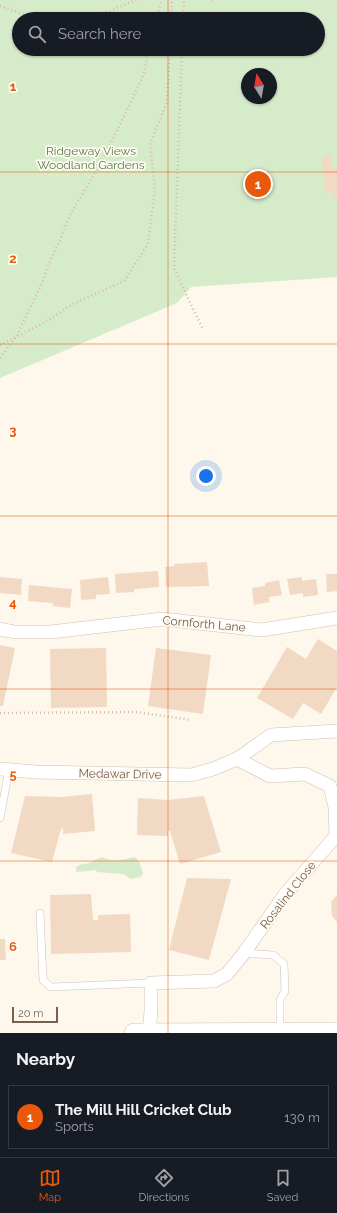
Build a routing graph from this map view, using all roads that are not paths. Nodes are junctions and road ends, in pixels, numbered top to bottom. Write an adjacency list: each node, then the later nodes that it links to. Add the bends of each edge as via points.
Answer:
1 (337, 618): 2 (street, Cornforth Lane, via 262,630 162,619 51,632 15,632)
2 (0, 629)
3 (337, 732): 4 (street, via 271,735)
4 (237, 759): 5 (street, Medawar Drive, via 191,775); 8 (street, Rosalind Close, via 270,776 305,774 330,786 335,807 336,836 286,893)
5 (5, 769): 6 (lane)
6 (0, 818)
7 (40, 913): 9 (lane, via 43,980 51,987)
8 (244, 953): 9 (street, Rosalind Close, via 227,974 214,981); 11 (lane, via 273,955 284,964 285,991 280,1000)
9 (151, 983): 10 (street)
10 (149, 1032): 11 (main road); 13 (main road)
11 (280, 1032): 12 (main road)
12 (337, 1032)
13 (134, 1033)

